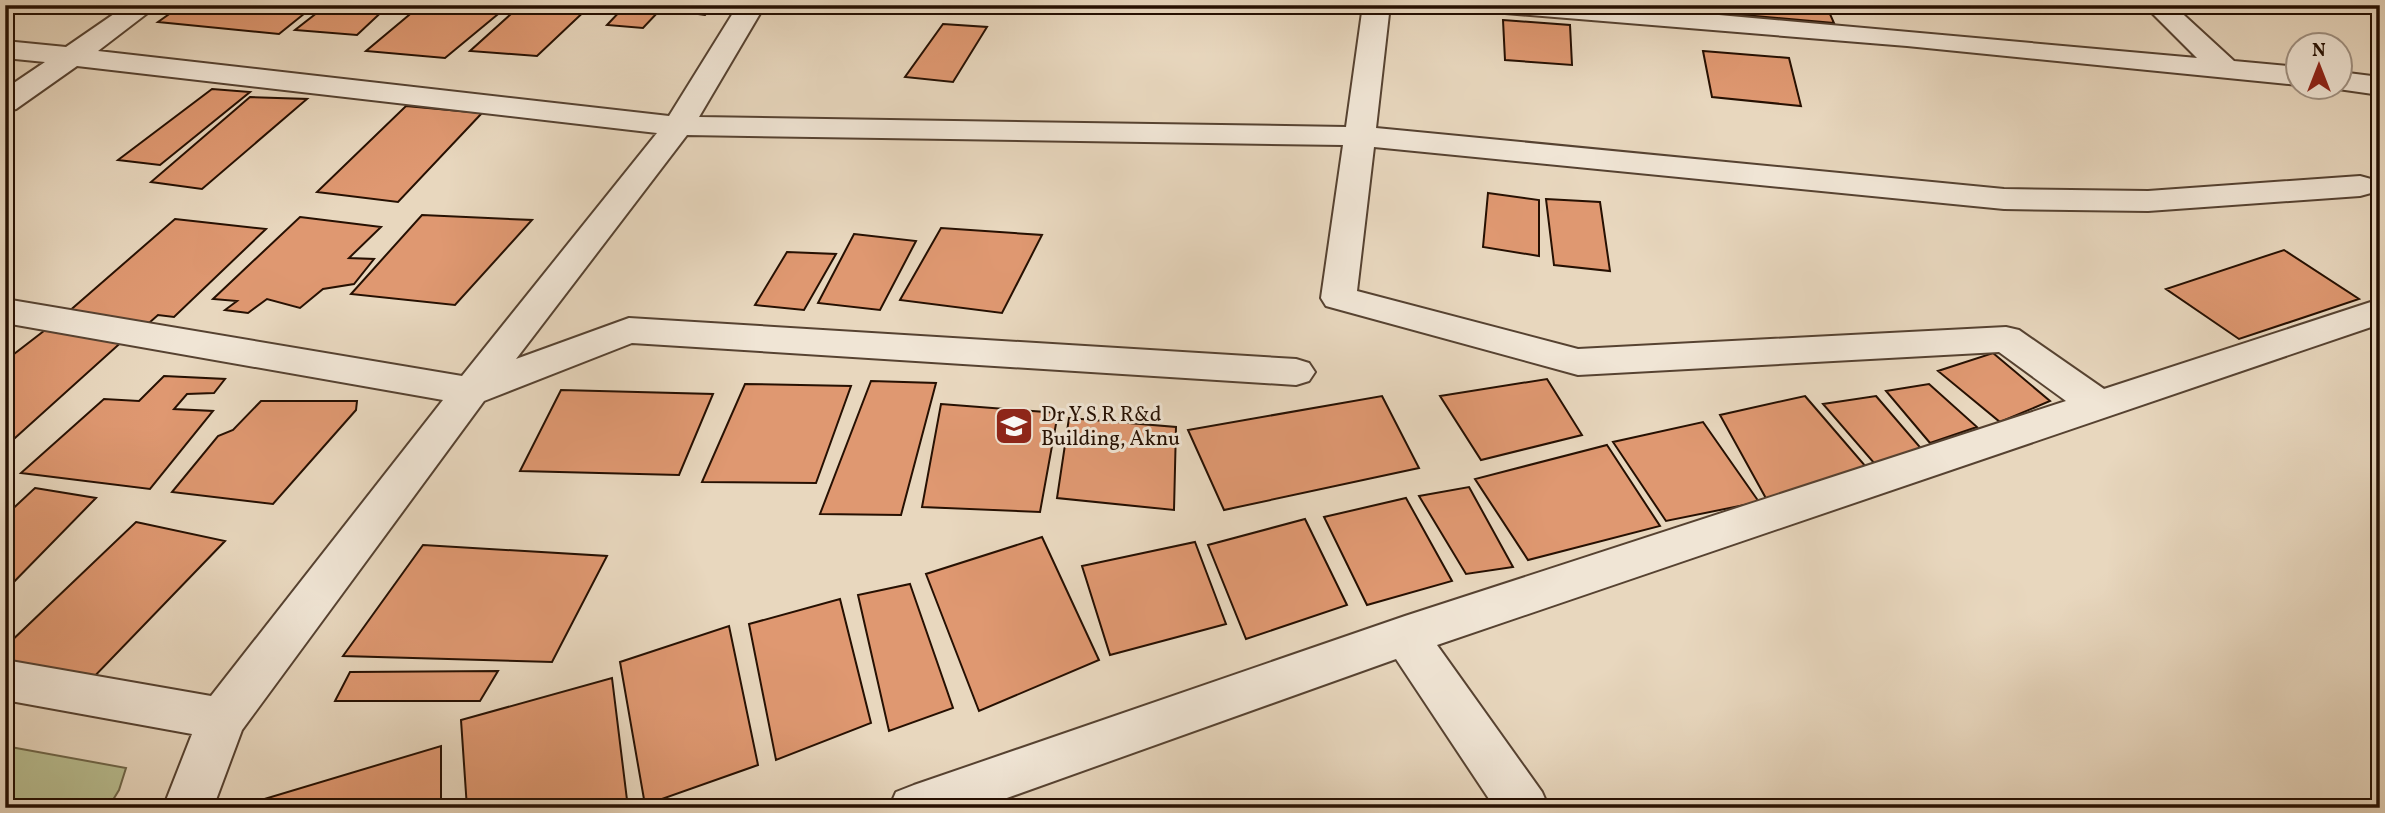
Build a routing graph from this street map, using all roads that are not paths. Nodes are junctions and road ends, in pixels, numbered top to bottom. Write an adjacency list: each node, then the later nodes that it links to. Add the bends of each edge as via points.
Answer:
1 (145, 5): 9 (street)
2 (752, 5): 15 (street)
3 (1377, 5): 16 (street)
4 (1505, 5): 7 (street)
5 (1891, 5): 7 (street)
6 (2157, 5): 10 (street)
7 (1907, 38): 10 (street)
8 (5, 49): 9 (street)
9 (69, 58): 14 (street); 15 (street)
10 (2224, 67): 11 (street)
11 (2284, 74)
12 (2354, 83): 13 (street)
13 (2380, 86)
14 (5, 103)
15 (678, 126): 16 (street); 21 (street)
16 (1360, 136): 17 (street, via 2004,199 2148,201); 22 (street, via 1339,298 1578,362 2007,339)
17 (2360, 186)
18 (5, 311): 21 (street)
19 (2380, 311): 22 (street, via 2252,358)
20 (1296, 372): 21 (street, via 629,330)
21 (471, 391): 25 (street)
22 (2096, 403): 23 (street)
23 (1405, 635): 27 (street); 28 (street)
24 (5, 680): 25 (street)
25 (222, 719): 26 (street)
26 (188, 808)
27 (914, 808)
28 (1524, 808)

